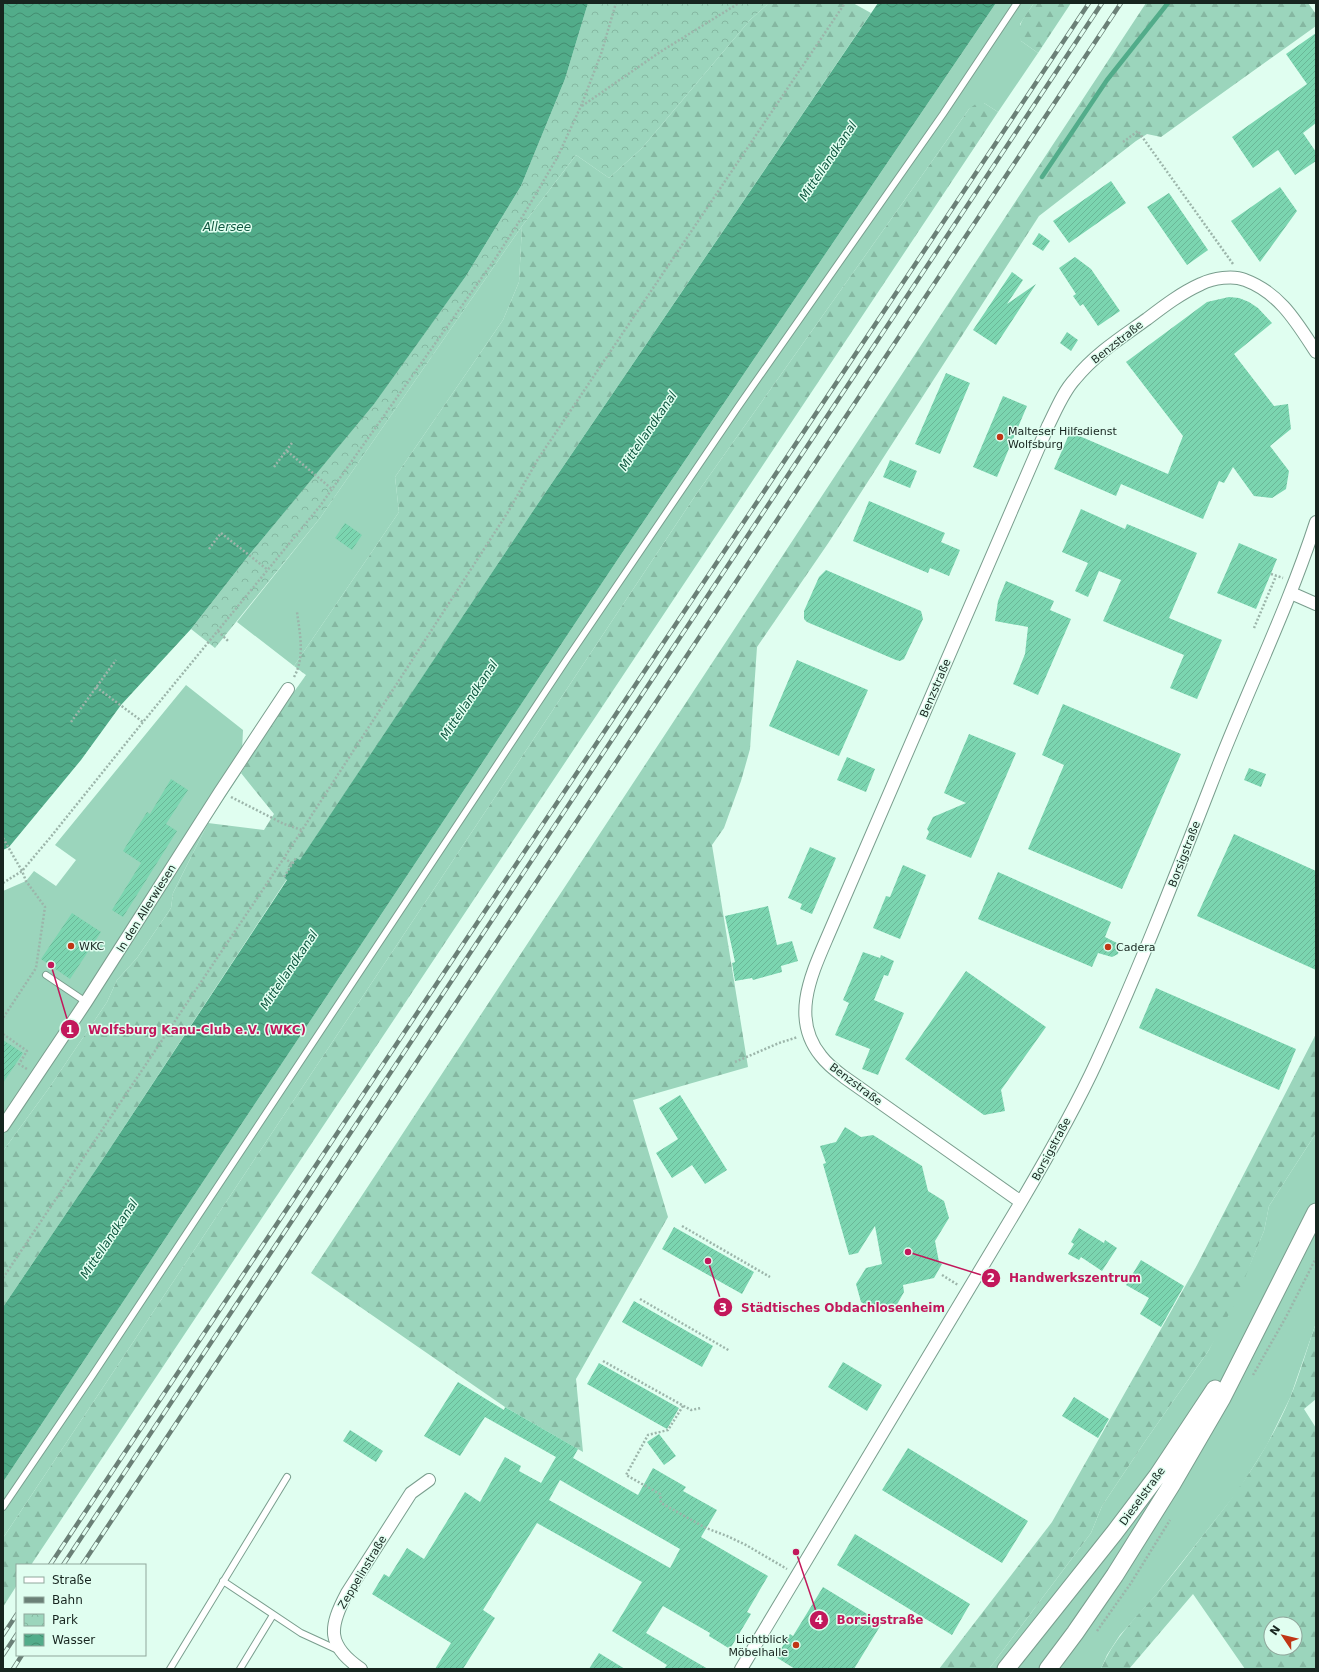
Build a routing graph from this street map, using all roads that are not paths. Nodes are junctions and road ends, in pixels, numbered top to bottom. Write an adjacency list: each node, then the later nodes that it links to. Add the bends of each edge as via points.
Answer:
1 (1018, 3): 15 (lane, via 567,659)
2 (1316, 352): 10 (street, Benzstraße, via 1288,311 1266,290 1244,279 1224,278 1202,283 1181,294 1096,356 1074,379 1048,426 808,986 804,1020 812,1045 821,1057 844,1077)
3 (1316, 522): 4 (street)
4 (1290, 593): 5 (street); 10 (street, Borsigstraße, via 1220,762 1157,925 1096,1062)
5 (1316, 604)
6 (288, 689): 8 (street, In den Allerwiesen)
7 (46, 975): 8 (lane)
8 (86, 1002): 9 (street, In den Allerwiesen)
9 (5, 1120)
10 (1021, 1202): 22 (street, Borsigstraße)
11 (1316, 1212): 12 (main road, Dieselstraße)
12 (1264, 1314): 23 (main road, Dieselstraße, via 1158,1475); 24 (main road, Dieselstraße, via 1222,1398 1172,1484 1111,1581)
13 (287, 1477): 16 (lane)
14 (429, 1480): 18 (street, Zeppelinstraße, via 411,1493 347,1593 334,1625 335,1639)
15 (3, 1507)
16 (224, 1582): 17 (lane); 19 (lane)
17 (273, 1615): 18 (lane, via 301,1633); 20 (lane)
18 (340, 1651): 21 (street)
19 (170, 1669)
20 (240, 1669)
21 (361, 1669)
22 (741, 1669)
23 (1006, 1669)
24 (1048, 1669)

